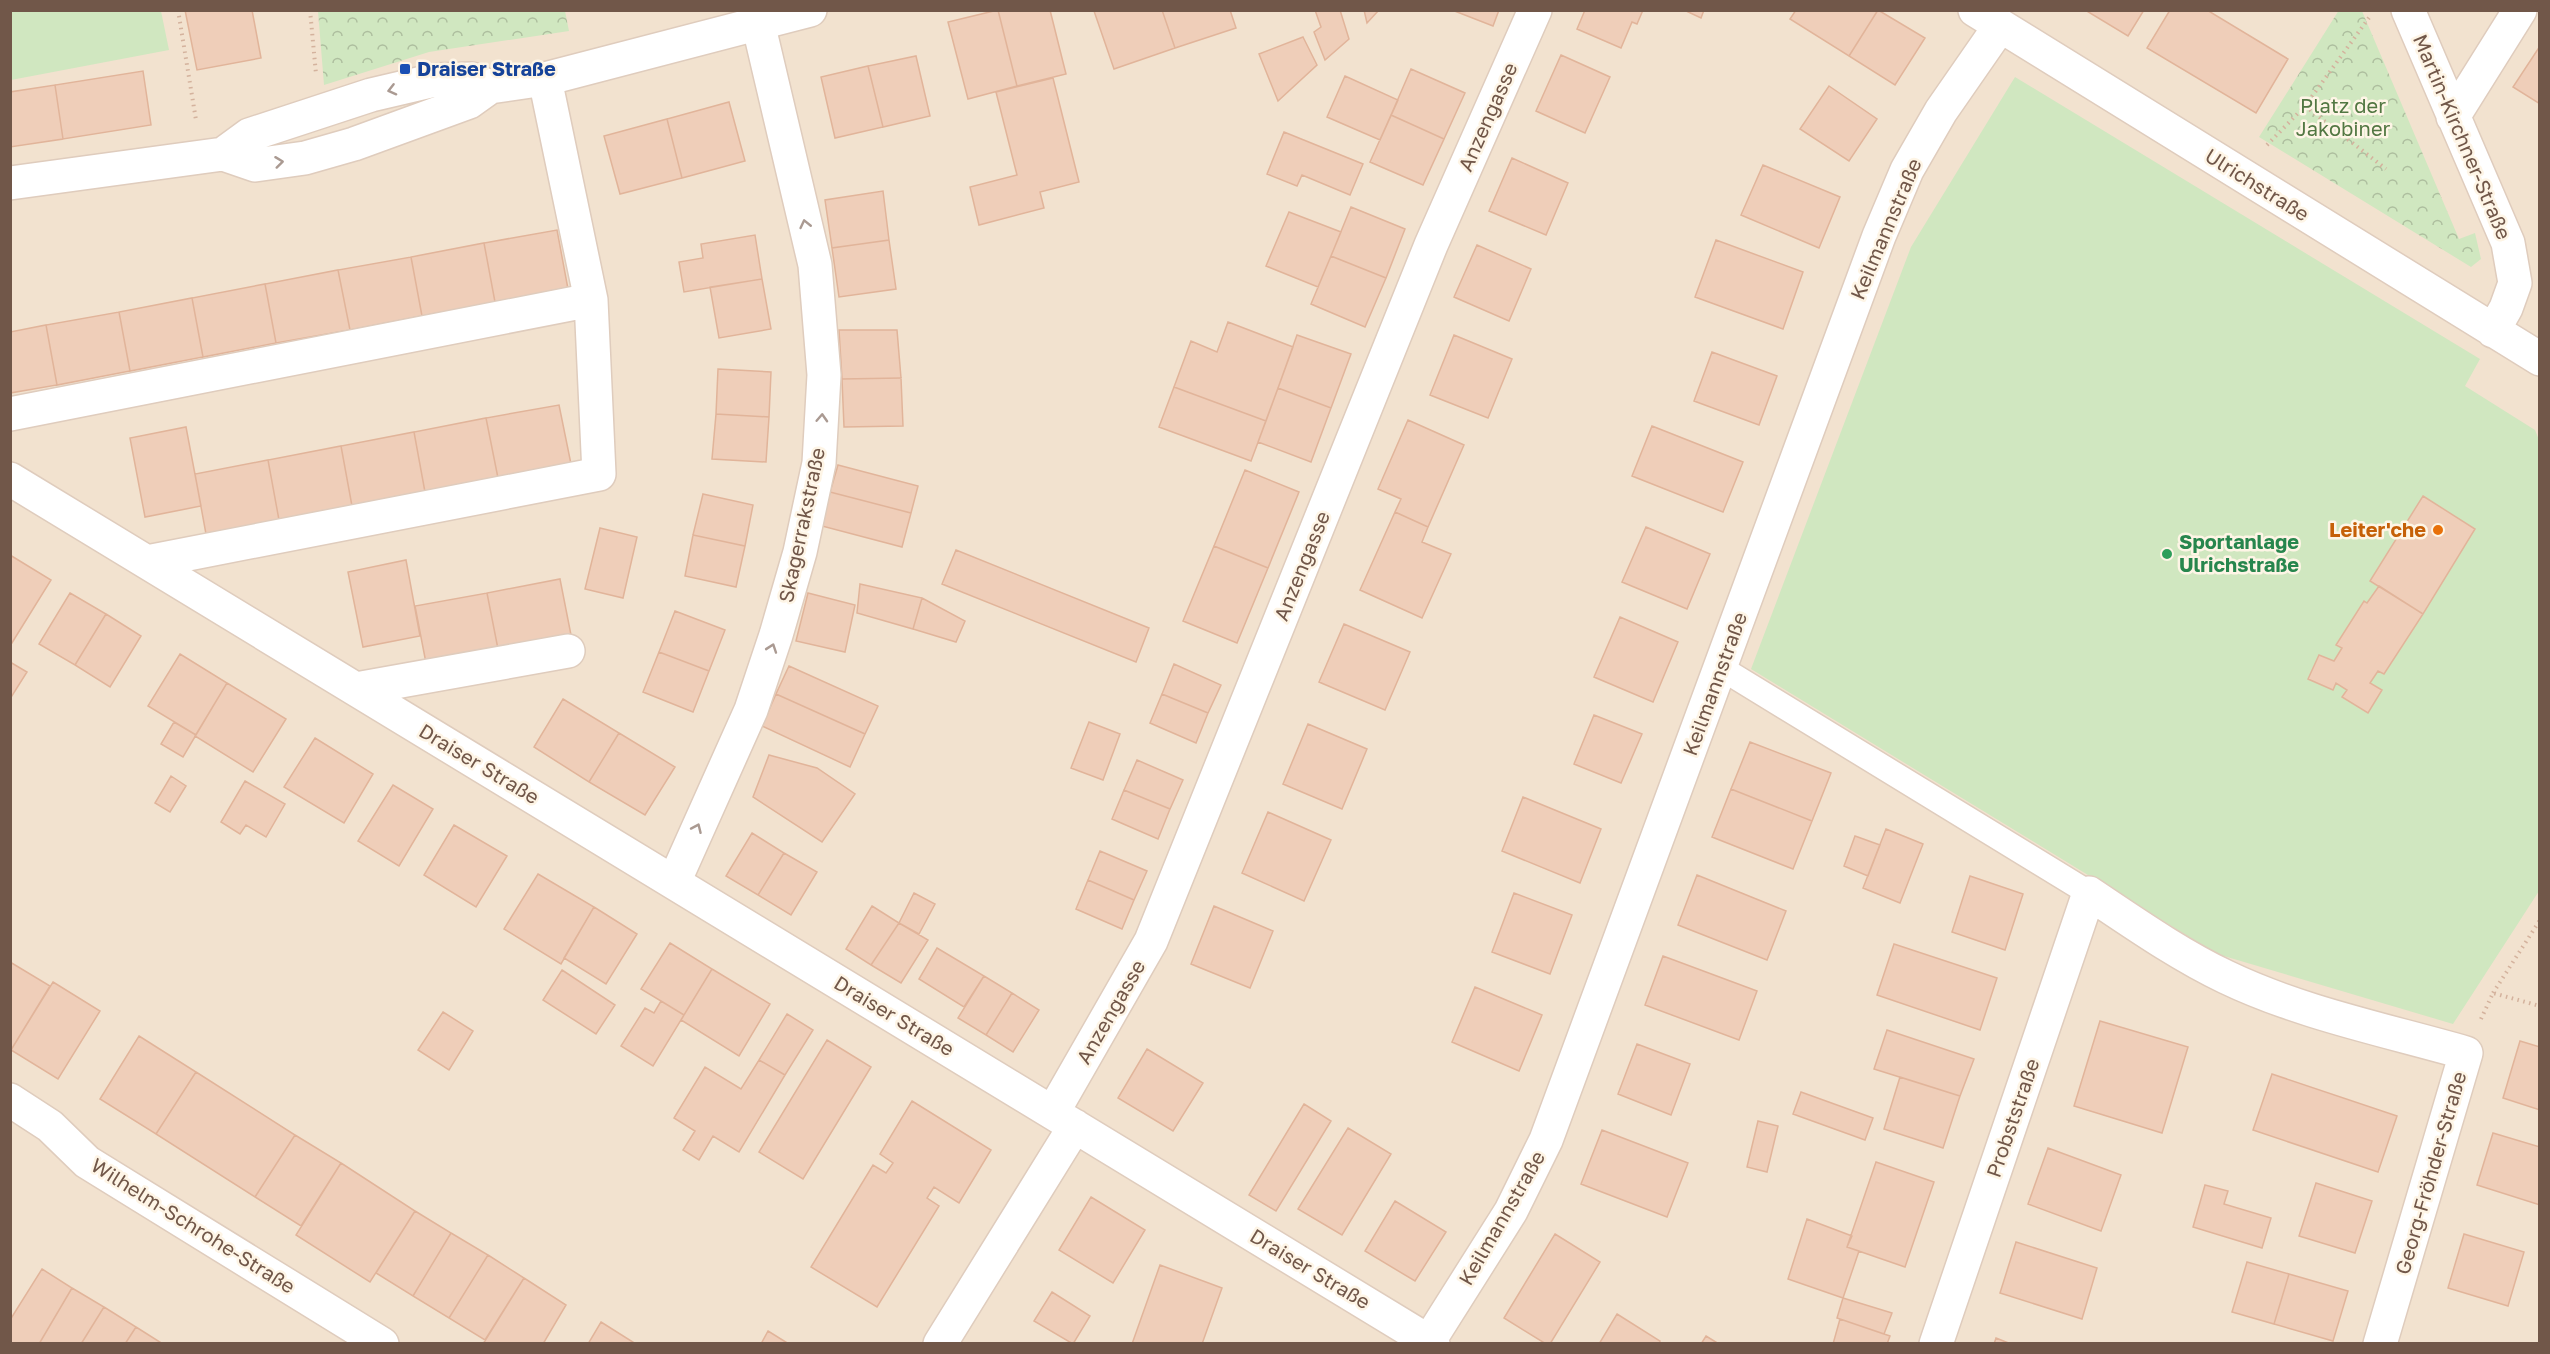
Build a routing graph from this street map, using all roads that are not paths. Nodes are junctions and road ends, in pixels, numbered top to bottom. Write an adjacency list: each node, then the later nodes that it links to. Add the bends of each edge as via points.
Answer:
1 (810, 10): 5 (street)
2 (1535, 10): 24 (street, Anzengasse, via 1431,245 1151,941)
3 (2408, 10): 9 (street, Martin-Kirchner-Straße)
4 (2520, 10): 9 (street)
5 (757, 17): 7 (street); 21 (street, Skagerrakstraße, one-way to 5, via 754,699 800,552 819,463 824,375 815,265)
6 (1988, 18): 13 (street, Ulrichstraße); 19 (street, Keilmannstraße, via 1907,170 1879,236)
7 (545, 79): 8 (street); 12 (street)
8 (490, 87): 10 (street, one-way to 10, via 472,79 435,80 371,95 249,135); 10 (street, one-way to 8, via 255,165 305,158 469,102)
9 (2453, 117): 13 (street, Martin-Kirchner-Straße, via 2508,243 2515,283)
10 (210, 155): 11 (street)
11 (10, 183)
12 (591, 300): 15 (street); 17 (street, via 599,474)
13 (2493, 331): 14 (street, Ulrichstraße)
14 (2540, 359)
15 (10, 414)
16 (10, 479): 17 (street, Draiser Straße)
17 (147, 562): 20 (street, Draiser Straße)
18 (568, 651): 20 (street)
19 (1721, 668): 22 (lane); 25 (street, Keilmannstraße, via 1546,1140 1511,1210)
20 (356, 689): 21 (street, Draiser Straße)
21 (674, 882): 24 (street, Draiser Straße)
22 (2089, 893): 28 (street, Probststraße); 29 (street, Georg-Fröhder-Straße, via 2167,945 2226,977 2295,1004 2466,1053)
23 (10, 1100): 26 (street, Wilhelm-Schrohe-Straße, via 50,1126 87,1162)
24 (1064, 1119): 25 (street, Draiser Straße); 27 (street, Anzengasse)
25 (1431, 1342)
26 (382, 1344)
27 (940, 1344)
28 (1936, 1344)
29 (2380, 1344)

